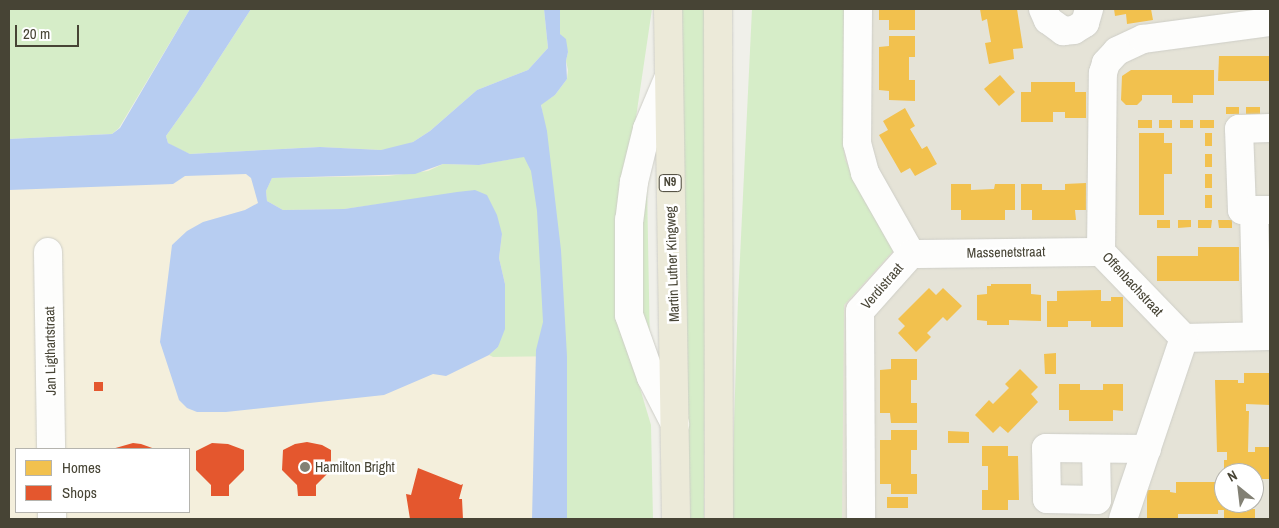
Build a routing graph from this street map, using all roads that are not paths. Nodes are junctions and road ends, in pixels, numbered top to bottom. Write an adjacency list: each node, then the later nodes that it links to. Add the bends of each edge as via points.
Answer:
1 (668, 9): 8 (highway, Martin Luther Kingweg / N9)
2 (718, 9): 21 (highway)
3 (858, 9): 13 (street, Verdistraat, via 857,143 865,173)
4 (1042, 9): 5 (street, via 1048,20 1063,31 1074,30)
5 (1087, 16): 7 (street)
6 (1270, 22): 7 (street, via 1143,39)
7 (1117, 51): 12 (street, Offenbachstraat, via 1106,62 1103,73)
8 (668, 79): 16 (highway, Martin Luther Kingweg / N9); 16 (street, via 647,129 634,182 629,220 628,315 650,377)
9 (1270, 128): 10 (street, via 1239,129 1242,210)
10 (1262, 210): 14 (street)
11 (48, 252): 17 (street, Jan Ligthartstraat)
12 (1101, 252): 13 (street, Massenetstraat); 15 (street, Offenbachstraat)
13 (911, 254): 22 (street, Verdistraat, via 860,311)
14 (1264, 336): 15 (street)
15 (1184, 338): 19 (street)
16 (675, 424): 20 (highway, Martin Luther Kingweg / N9)
17 (51, 448)
18 (1096, 449): 19 (street)
19 (1147, 449): 23 (street)
20 (676, 519)
21 (719, 519)
22 (861, 519)
23 (1123, 519)

